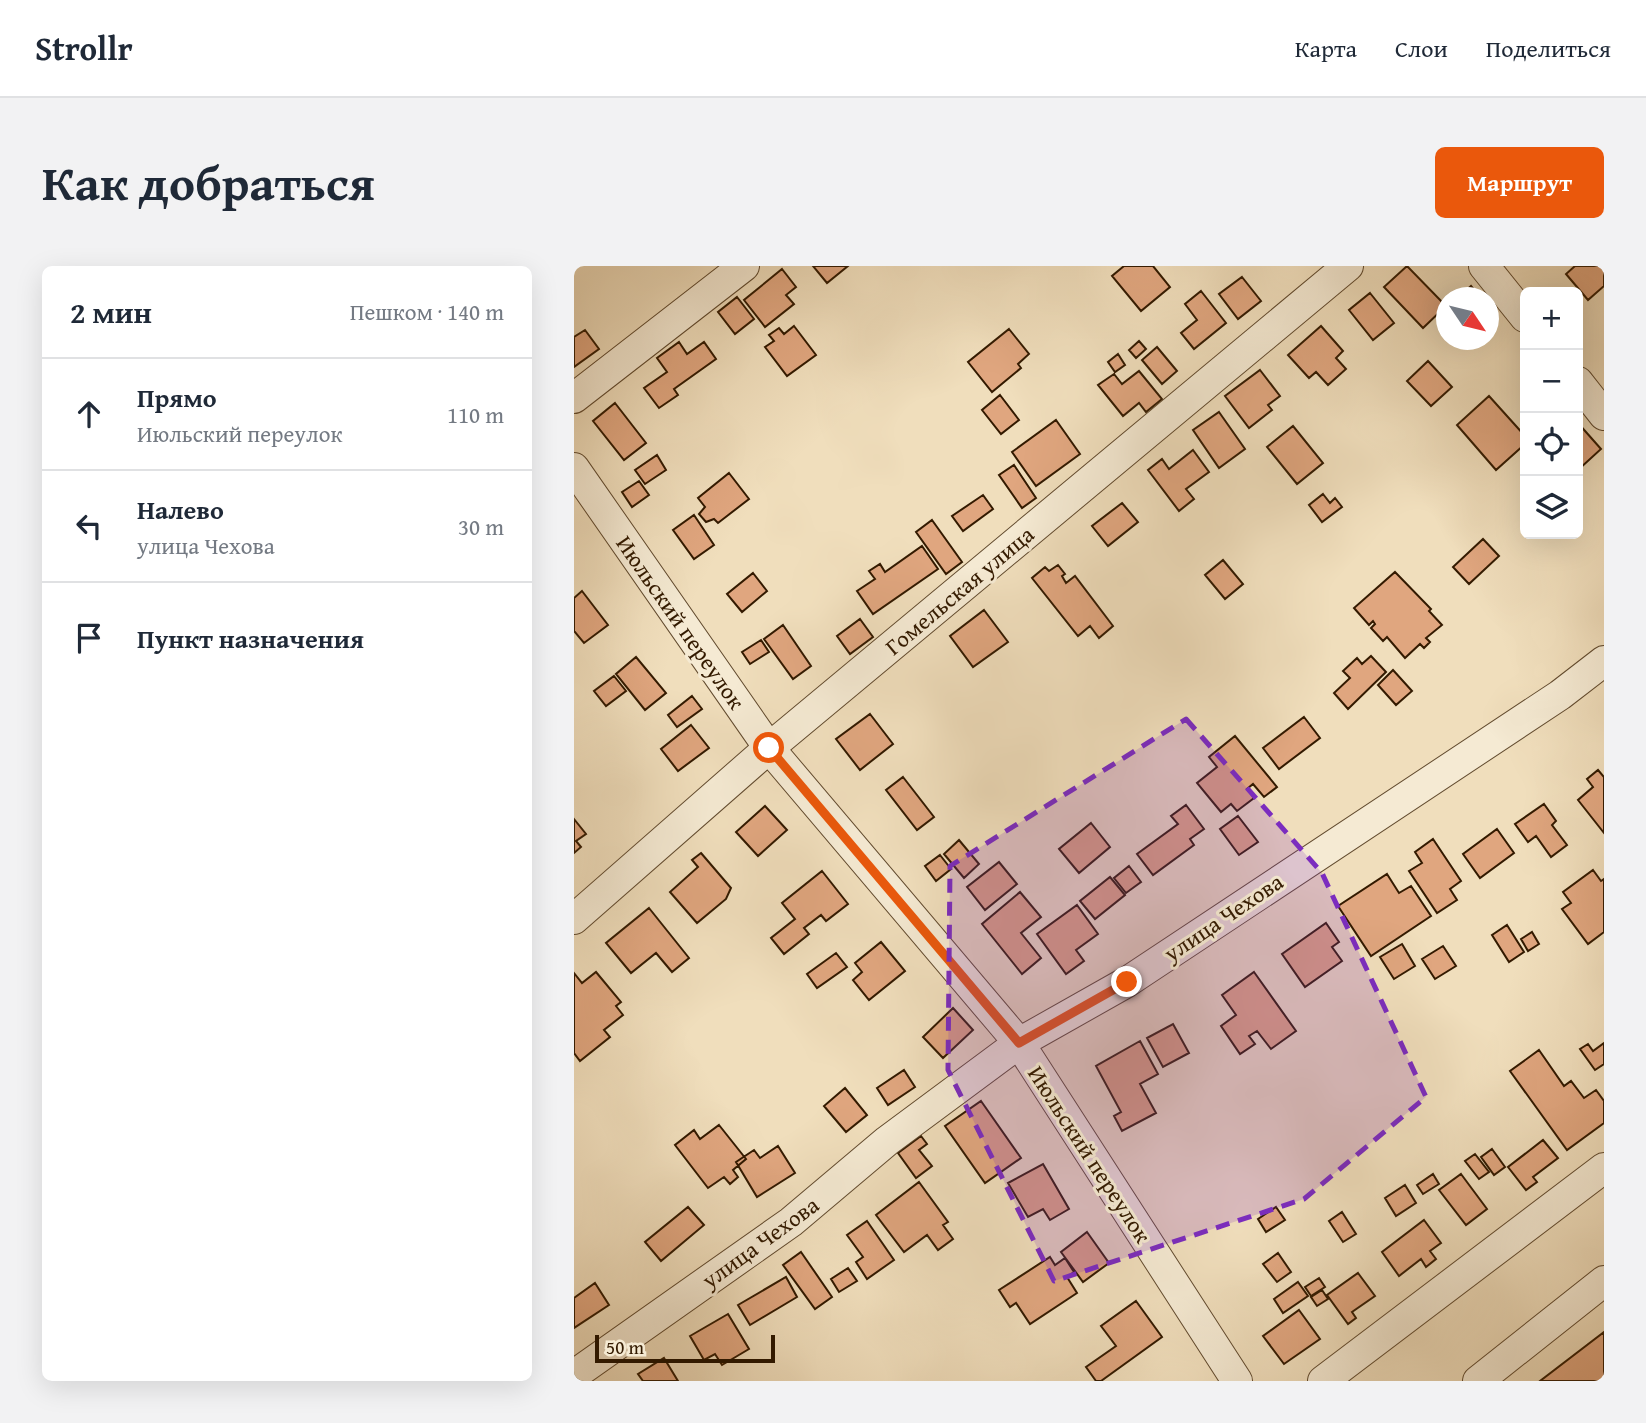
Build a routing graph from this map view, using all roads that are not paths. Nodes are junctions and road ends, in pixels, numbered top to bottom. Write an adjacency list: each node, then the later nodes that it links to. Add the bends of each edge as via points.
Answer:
1 (744, 266): 6 (street)
2 (1348, 266): 10 (street, Гомельская улица)
3 (1484, 266): 4 (street)
4 (1520, 311)
5 (1583, 388): 7 (street)
6 (574, 398)
7 (1604, 415)
8 (574, 468): 10 (street, Июльский переулок)
9 (1604, 661): 12 (street, улица Чехова, via 1560,695 1127,982)
10 (769, 748): 11 (street, Гомельская улица); 12 (street, Июльский переулок)
11 (574, 919)
12 (1019, 1043): 15 (street, улица Чехова, via 887,1141 791,1222); 16 (street, Июльский переулок)
13 (1604, 1168): 17 (street)
14 (1604, 1281): 18 (street)
15 (574, 1375)
16 (1237, 1381)
17 (1323, 1381)
18 (1478, 1381)

